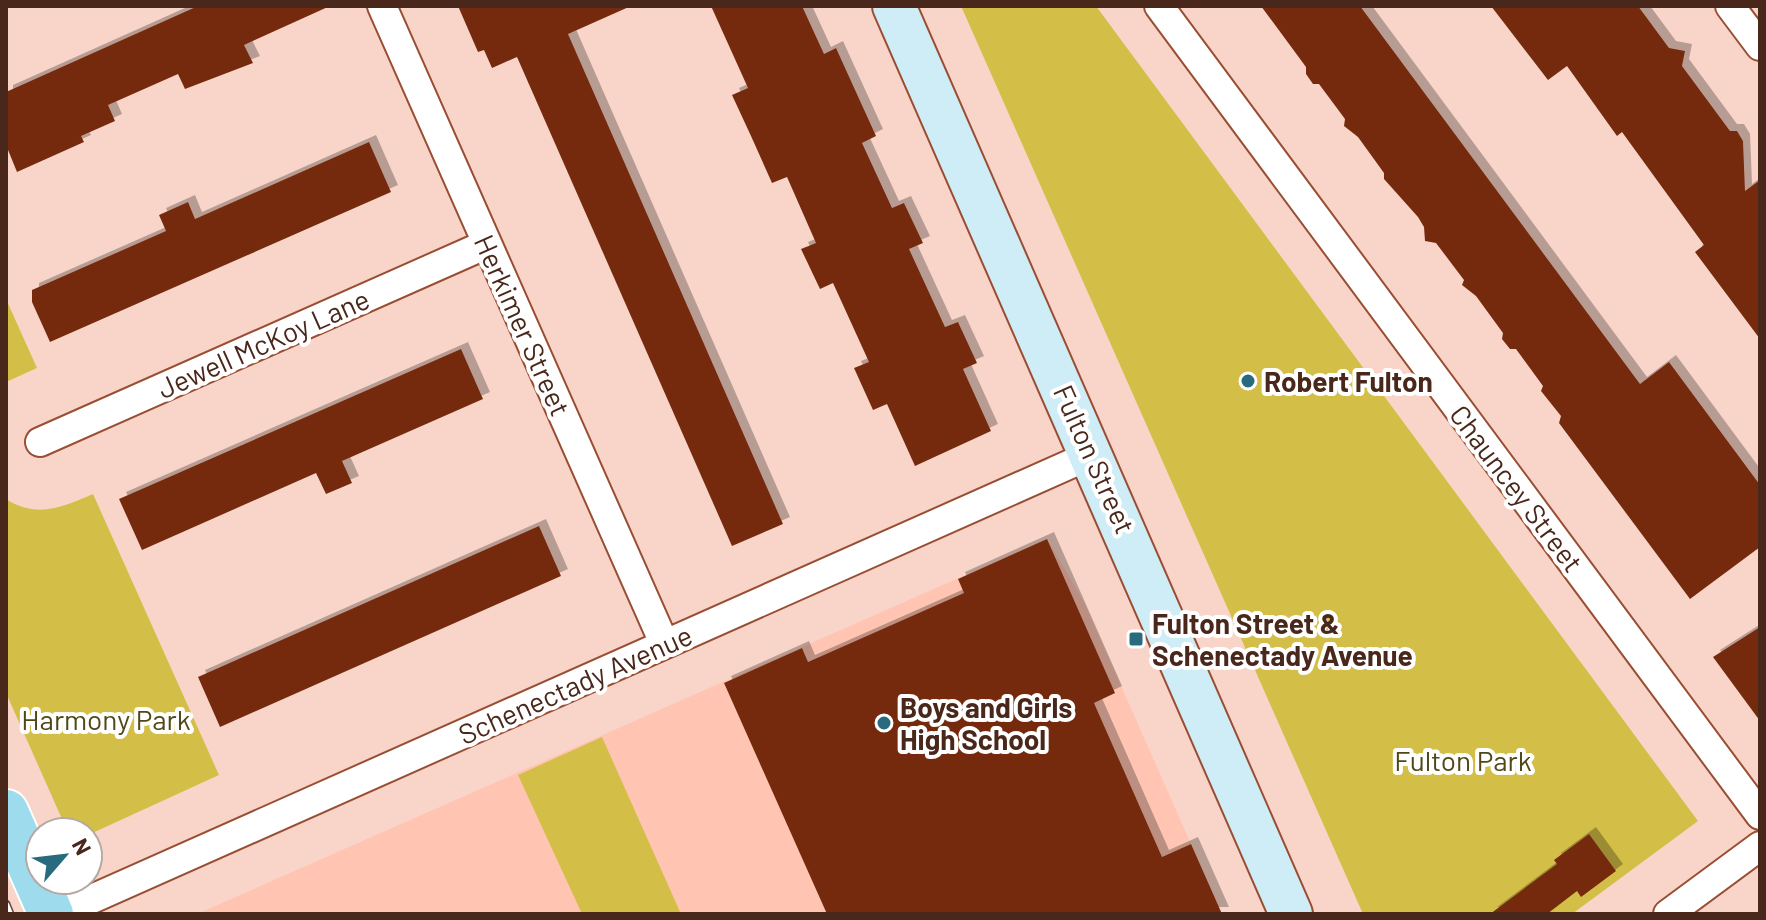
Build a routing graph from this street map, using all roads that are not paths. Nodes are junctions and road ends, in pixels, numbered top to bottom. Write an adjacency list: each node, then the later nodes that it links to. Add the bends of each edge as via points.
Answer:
1 (382, 6): 6 (street, Herkimer Street)
2 (894, 6): 8 (main road, Fulton Street)
3 (1159, 6): 11 (street, Chauncey Street)
4 (1730, 6): 5 (street)
5 (1760, 46)
6 (487, 244): 7 (street, Jewell McKoy Lane); 9 (street, Herkimer Street)
7 (40, 442)
8 (1093, 454): 9 (street, Schenectady Avenue); 15 (main road, Fulton Street)
9 (664, 643): 14 (street, Schenectady Avenue)
10 (6, 812): 13 (main road)
11 (1760, 815)
12 (1760, 846): 16 (street)
13 (51, 914)
14 (58, 914)
15 (1291, 914)
16 (1668, 914)

